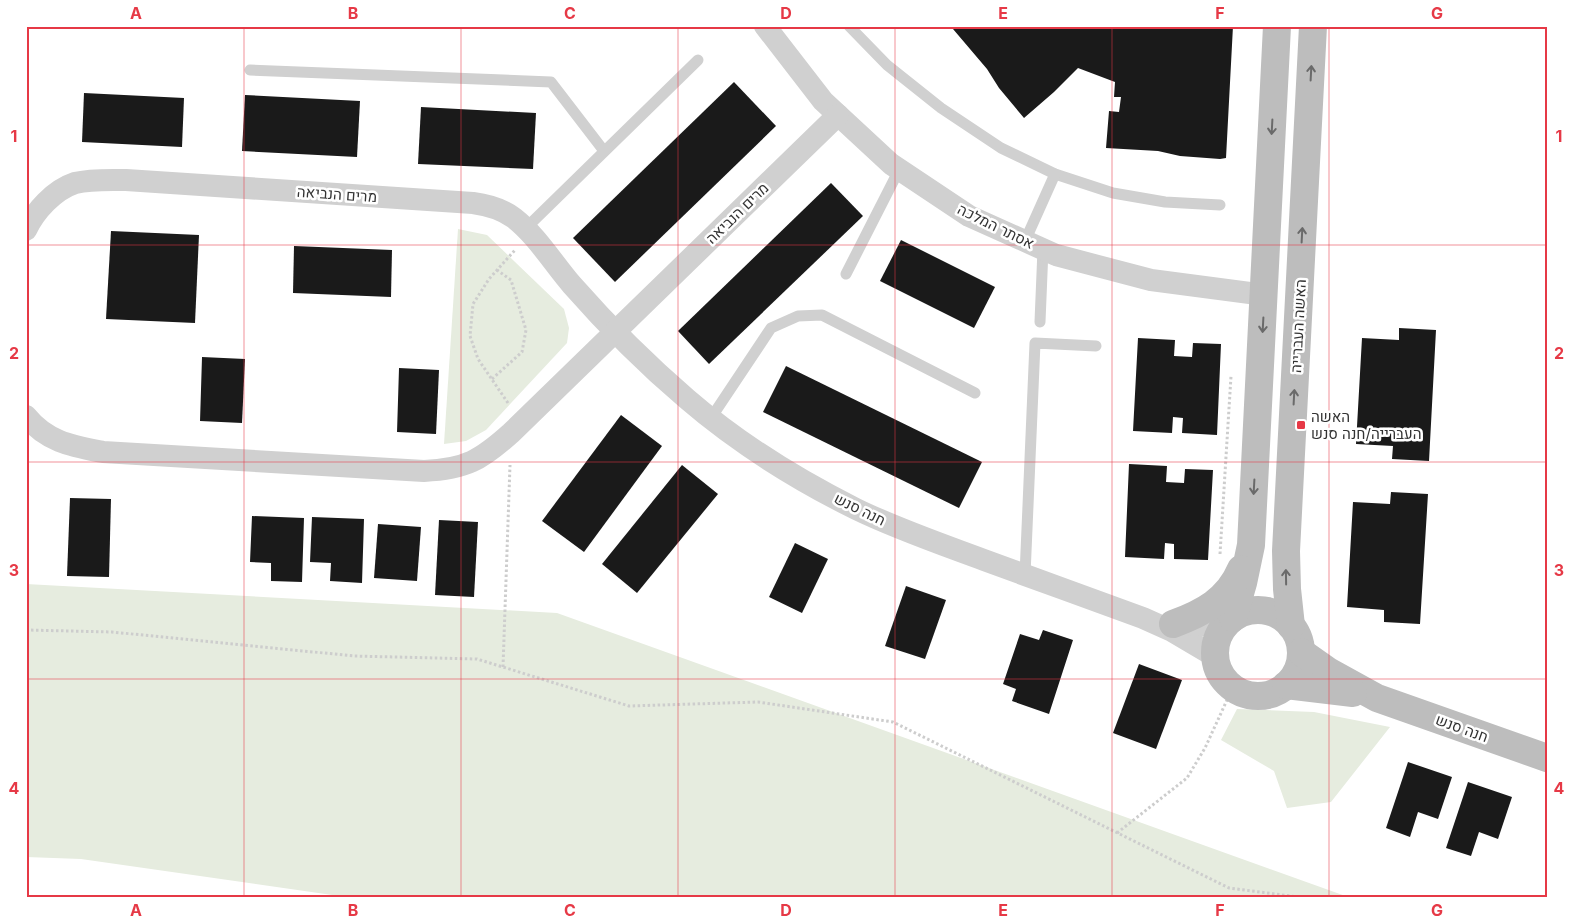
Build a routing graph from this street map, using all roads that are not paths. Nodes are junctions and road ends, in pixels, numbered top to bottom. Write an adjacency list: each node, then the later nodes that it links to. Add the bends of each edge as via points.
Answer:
1 (765, 26): 7 (street, אסתר המלכה, via 823,101)
2 (849, 26): 10 (lane, via 887,65 941,108 1001,148)
3 (1277, 26): 16 (street, one-way to 16)
4 (1313, 26): 28 (street, האשה העברייה, one-way to 4, via 1286,589 1286,551)
5 (698, 60): 8 (lane)
6 (250, 70): 8 (lane, via 551,82)
7 (838, 115): 9 (street, אסתר המלכה); 18 (street, מרים הנביאה)
8 (604, 151): 13 (lane)
9 (899, 170): 14 (street, אסתר המלכה, via 969,216); 15 (lane)
10 (1054, 174): 11 (lane, via 1130,196); 14 (lane)
11 (1220, 205)
12 (26, 230): 13 (street, מרים הנביאה, via 48,199 75,183 126,180 473,203 501,210)
13 (528, 231): 18 (street, מרים הנביאה)
14 (1034, 245): 16 (street, אסתר המלכה, via 1056,255 1151,280); 17 (lane)
15 (846, 274)
16 (1265, 295): 23 (street, one-way to 23)
17 (1040, 322)
18 (615, 332): 21 (street, מרים הנביאה, via 488,453 468,464 447,469 424,471 103,452 48,437); 22 (street, חנה סנש, via 648,365)
19 (1096, 346): 24 (lane, via 1035,343)
20 (975, 393): 22 (lane, via 822,314 798,316 771,328)
21 (26, 416)
22 (711, 418): 24 (street, חנה סנש, via 770,460 858,509 903,530)
23 (1251, 545): 26 (street, via 1243,583); 27 (street, via 1239,574 1225,593 1197,615)
24 (1025, 575): 25 (street, חנה סנש)
25 (1143, 618): 27 (street, חנה סנש); 30 (street, חנה סנש)
26 (1229, 622): 27 (street, חנה סנש); 28 (street, via 1248,612 1264,611); 30 (street, via 1219,635)
27 (1173, 624)
28 (1291, 626): 29 (street)
29 (1301, 652): 31 (street, via 1297,670); 32 (street, חנה סנש)
30 (1216, 657): 31 (street, via 1224,679 1243,693 1260,696 1277,692)
31 (1286, 685): 32 (street, חנה סנש)
32 (1377, 698): 33 (street, חנה סנש)
33 (1547, 758)

